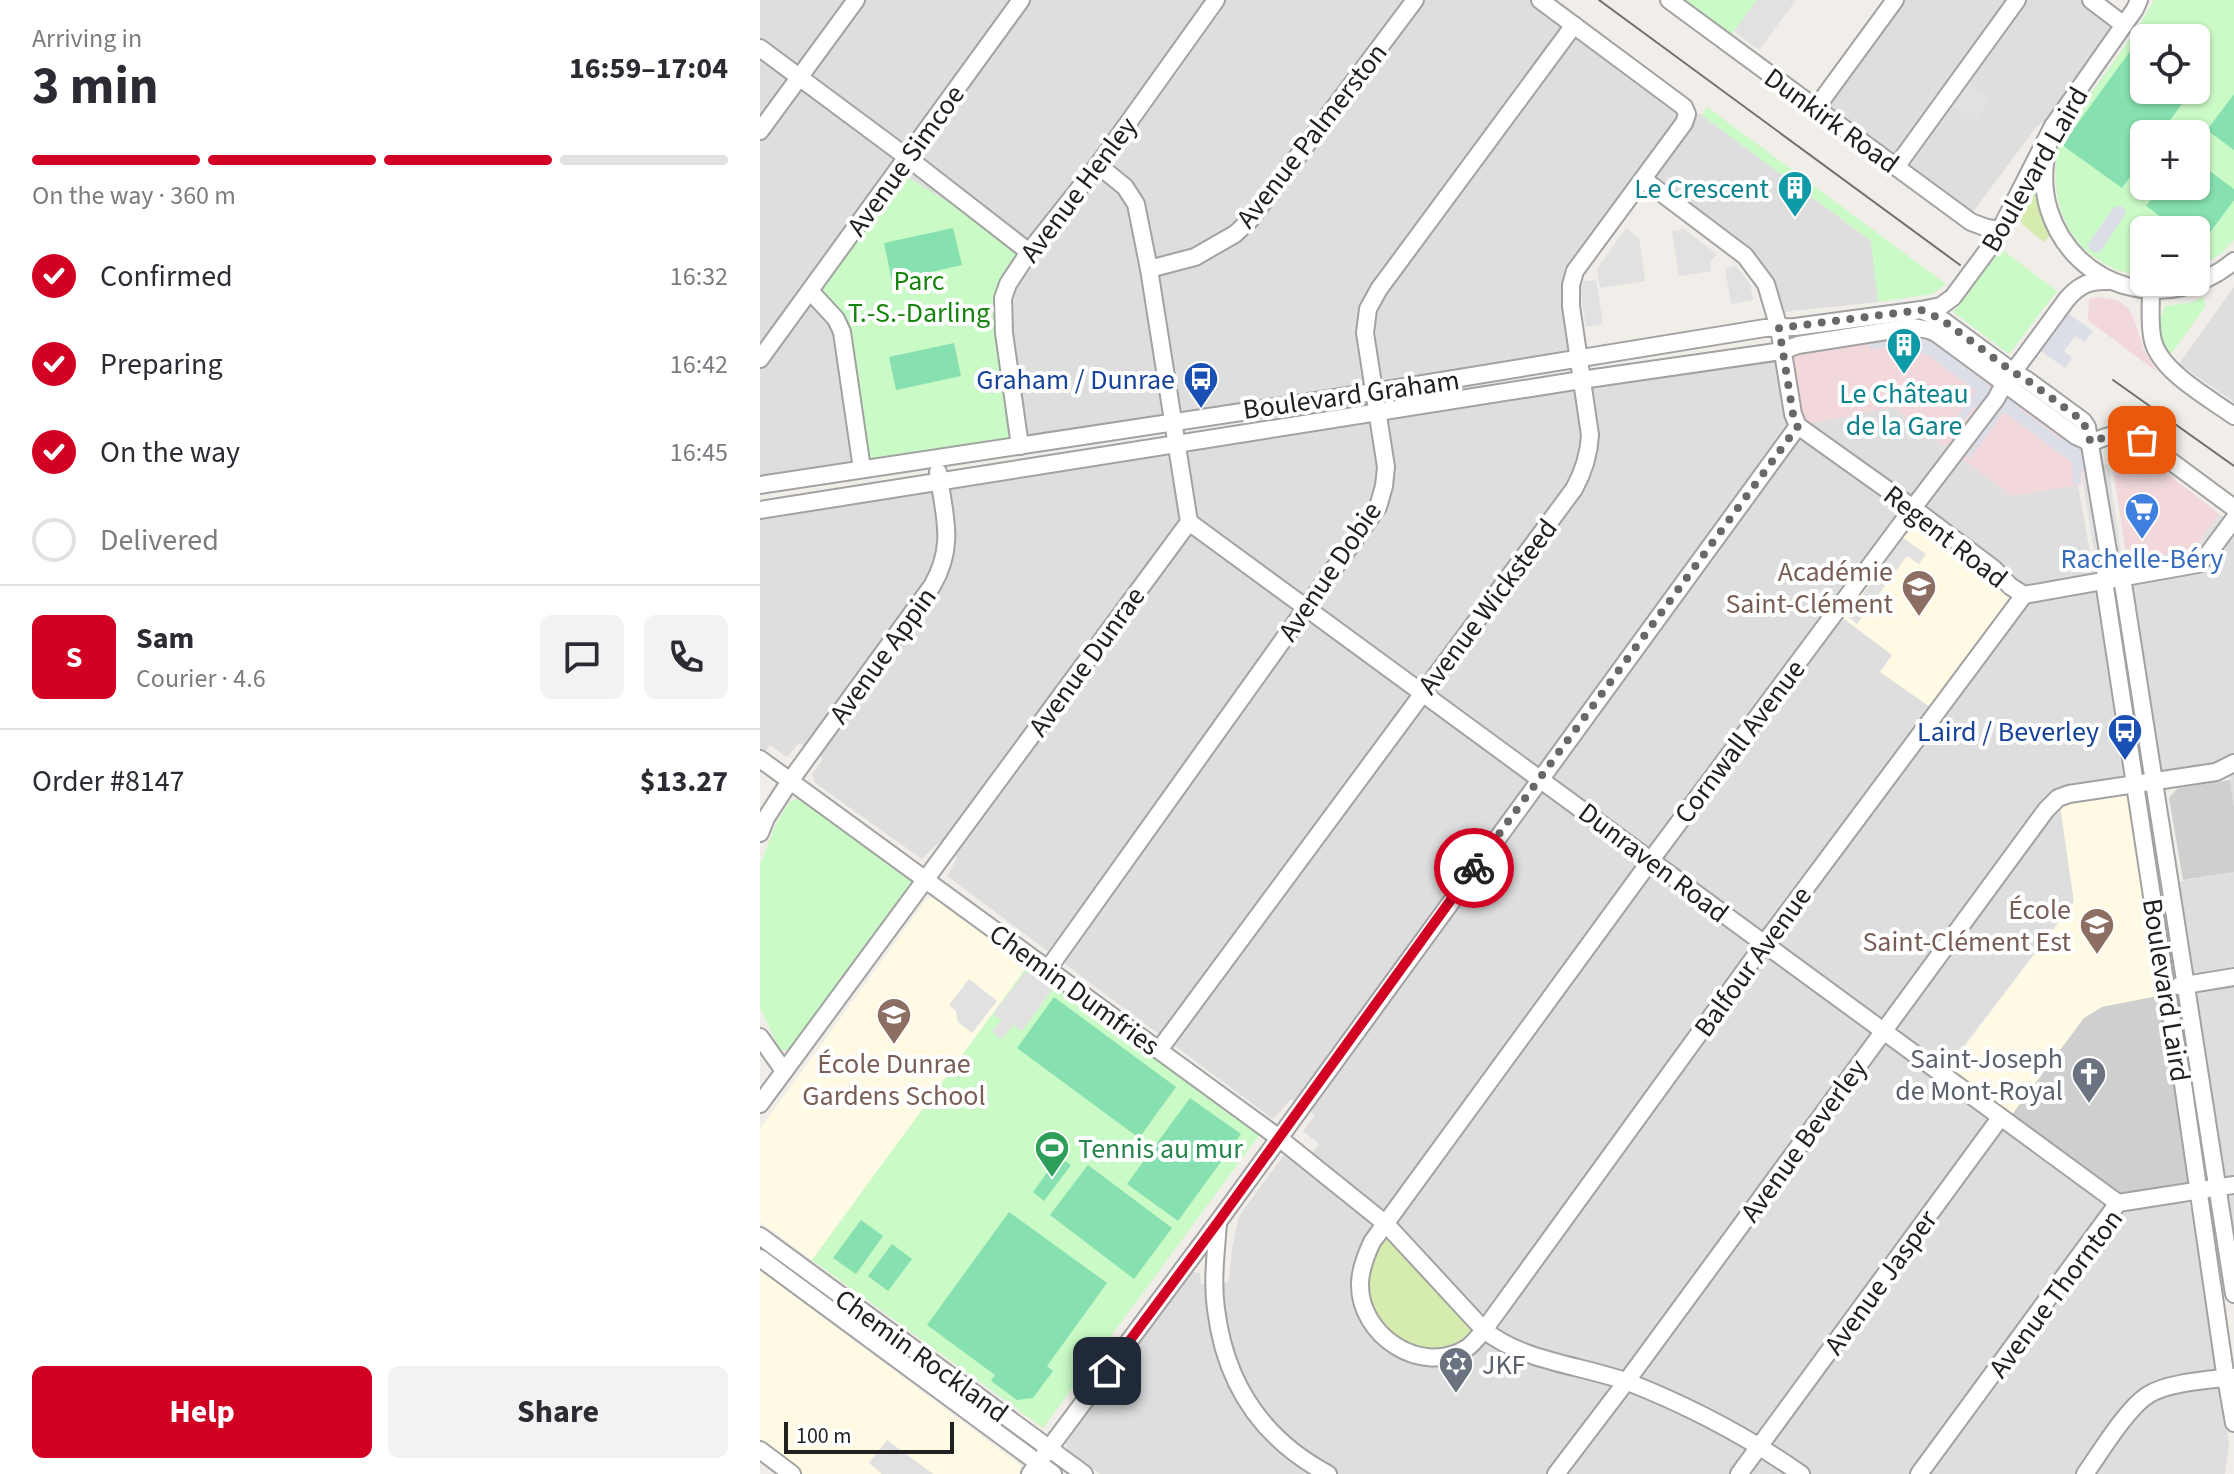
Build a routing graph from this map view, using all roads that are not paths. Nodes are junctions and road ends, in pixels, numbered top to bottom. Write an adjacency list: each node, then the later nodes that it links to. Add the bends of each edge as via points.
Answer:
1 (856, 0): 14 (street)
2 (1021, 0): 18 (street, Avenue Simcoe)
3 (1216, 0): 19 (street, Avenue Henley)
4 (1415, 0): 25 (street, Avenue Palmerston, via 1250,220 1195,257)
5 (1540, 0): 11 (street)
6 (1669, 0): 15 (street, Dunkirk Road)
7 (1895, 0): 15 (street)
8 (2017, 0): 20 (street)
9 (2091, 0): 12 (street)
10 (2139, 0): 12 (street, Boulevard Laird)
11 (1574, 25): 21 (street, Avenue Wicksteed, via 1684,107 1684,123); 40 (street, Avenue Dobie, via 1373,298 1365,333)
12 (2124, 25): 16 (street, Boulevard Laird)
13 (760, 48): 14 (street)
14 (800, 77): 17 (street); 18 (street)
15 (1816, 108): 20 (street, Dunkirk Road)
16 (2053, 126): 22 (street, Boulevard Laird); 27 (street, via 2044,183 2055,225 2076,254)
17 (760, 131)
18 (908, 158): 23 (street); 29 (street, Avenue Simcoe)
19 (1098, 165): 23 (street, Avenue Henley); 25 (street, via 1136,204)
20 (1896, 167): 22 (street, Dunkirk Road)
21 (1643, 179): 34 (street, via 1745,256 1766,284); 37 (street, Avenue Wicksteed, via 1575,271 1570,300)
22 (1997, 236): 31 (street, Boulevard Laird, bridge)
23 (1029, 252): 47 (street, Avenue Henley, via 1008,284 1002,314)
24 (2234, 261): 26 (street)
25 (1149, 269): 43 (street)
26 (2210, 276)
27 (2108, 281): 28 (street); 38 (street, Cornwall Avenue, bridge, via 2087,283 2067,299)
28 (2130, 288)
29 (811, 292): 36 (street, Avenue Simcoe); 49 (street, via 842,332)
30 (2151, 296): 42 (street, via 2151,331 2158,353 2176,374)
31 (1953, 297): 32 (street); 33 (street, Boulevard Laird)
32 (1921, 310): 33 (street); 34 (street, Boulevard Graham)
33 (1938, 326): 35 (street, Boulevard Graham); 38 (street)
34 (1779, 328): 35 (street); 37 (street, Boulevard Graham)
35 (1782, 351): 39 (street, Boulevard Graham); 44 (street)
36 (760, 359)
37 (1578, 360): 39 (street, Avenue Wicksteed); 40 (street, Boulevard Graham)
38 (2008, 378): 45 (street, via 2027,380 2083,421); 52 (street, Cornwall Avenue)
39 (1581, 380): 41 (street, Boulevard Graham); 62 (street, Avenue Wicksteed, via 1590,435 1584,471)
40 (1374, 392): 41 (street, Avenue Dobie); 43 (street, Boulevard Graham)
41 (1376, 413): 46 (street, Boulevard Graham); 61 (street, Avenue Dobie, via 1386,467 1378,507)
42 (2234, 416)
43 (1174, 421): 46 (street); 47 (street, Boulevard Graham)
44 (1798, 426): 52 (street, Regent Road); 65 (street)
45 (2091, 443): 53 (street, via 2109,435 2132,435); 57 (street, Boulevard Laird)
46 (1178, 445): 50 (street, Boulevard Graham); 56 (street)
47 (1020, 446): 48 (street, Boulevard Graham)
48 (936, 459): 49 (street, Boulevard Graham); 50 (street, Avenue Appin)
49 (862, 469): 51 (street, Boulevard Graham)
50 (939, 481): 54 (street, Boulevard Graham); 67 (street, Avenue Appin, via 947,532 942,569)
51 (760, 485)
52 (1913, 508): 60 (street, Regent Road); 70 (street, Cornwall Avenue)
53 (2234, 508)
54 (760, 510)
55 (2234, 519): 58 (street, Regent Road, via 2198,564)
56 (1189, 522): 61 (street, Dunraven Road); 71 (street, Avenue Dunrae)
57 (2109, 557): 58 (street, Boulevard Laird); 59 (street, Boulevard Laird)
58 (2122, 577): 59 (street, Regent Road); 66 (street, Boulevard Laird)
59 (2104, 581): 60 (street, Regent Road); 68 (street, Boulevard Laird)
60 (2024, 595): 72 (street, Balfour Avenue)
61 (1305, 607): 62 (street, Dunraven Road); 73 (street, Avenue Dobie)
62 (1422, 693): 65 (street, Dunraven Road); 79 (street, Avenue Wicksteed)
63 (760, 759): 67 (street, Chemin Dumfries)
64 (2234, 763): 66 (street, Avenue Beverley, via 2216,772)
65 (1540, 778): 70 (street, Dunraven Road); 83 (street)
66 (2154, 780): 68 (street, Avenue Beverley); 75 (street, Boulevard Laird)
67 (790, 781): 69 (street, Avenue Appin); 71 (street, Chemin Dumfries)
68 (2135, 783): 76 (street, Boulevard Laird); 77 (street, Avenue Beverley, via 2069,794 2053,803)
69 (760, 833)
70 (1651, 860): 72 (street, Dunraven Road); 88 (street, Cornwall Avenue)
71 (926, 880): 73 (street, Chemin Dumfries); 80 (street, Avenue Dunrae)
72 (1764, 944): 77 (street, Dunraven Road); 92 (street, Balfour Avenue)
73 (1048, 969): 79 (street, Chemin Dumfries)
74 (2234, 977): 75 (street)
75 (2187, 985): 76 (street); 84 (street, Boulevard Laird)
76 (2166, 988): 85 (street, Boulevard Laird)
77 (1883, 1031): 82 (street, Dunraven Road); 94 (street, Avenue Beverley)
78 (760, 1037): 80 (street)
79 (1159, 1050): 83 (street, Chemin Dumfries)
80 (784, 1071): 81 (street, Avenue Dunrae)
81 (760, 1104)
82 (2000, 1118): 86 (street, Dunraven Road); 96 (street, Avenue Jasper)
83 (1279, 1138): 87 (street); 88 (street, Chemin Dumfries)
84 (2226, 1186): 85 (street, Avenue Thornton); 91 (street, Boulevard Laird)
85 (2198, 1191): 86 (street, Avenue Thornton); 93 (street, Boulevard Laird)
86 (2118, 1203): 107 (street, Avenue Thornton)
87 (1218, 1222): 97 (street); 103 (street, via 1216,1308 1232,1372 1262,1424 1284,1446)
88 (1386, 1224): 92 (street, Chemin Dumfries); 92 (street, via 1372,1242 1360,1283 1362,1304 1380,1335 1409,1353 1437,1356 1469,1347)
89 (760, 1236): 97 (street, Chemin Rockland)
90 (760, 1258): 99 (street, Chemin Rockland)
91 (2234, 1294)
92 (1484, 1330): 94 (street, Chemin Dumfries, via 1512,1347)
93 (2230, 1378): 95 (street, Boulevard Laird); 108 (street, via 2163,1388 2146,1396)
94 (1626, 1382): 96 (street, Chemin Dumfries); 104 (street, Avenue Beverley)
95 (2234, 1423)
96 (1759, 1446): 105 (street, Avenue Jasper); 106 (street, Chemin Dumfries)
97 (1048, 1448): 99 (street); 102 (street, Chemin Rockland)
98 (760, 1450): 100 (street)
99 (1034, 1468): 101 (street, Chemin Rockland)
100 (792, 1474)
101 (1053, 1474)
102 (1084, 1474)
103 (1328, 1474)
104 (1556, 1474)
105 (1739, 1474)
106 (1801, 1474)
107 (1919, 1474)
108 (2085, 1474)

